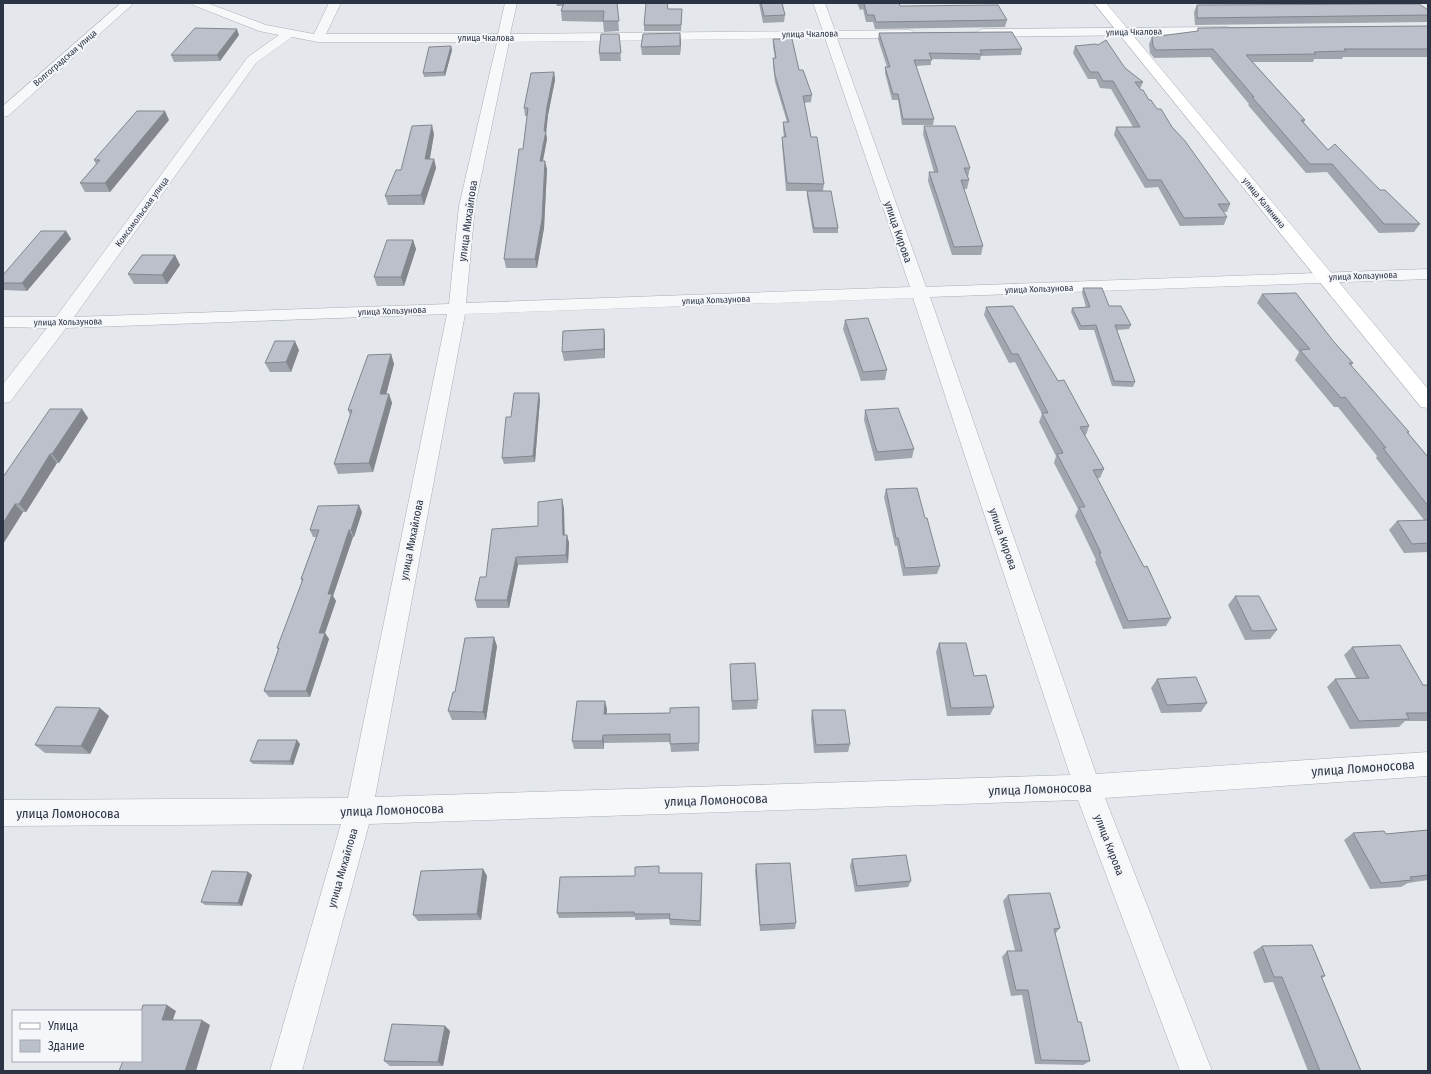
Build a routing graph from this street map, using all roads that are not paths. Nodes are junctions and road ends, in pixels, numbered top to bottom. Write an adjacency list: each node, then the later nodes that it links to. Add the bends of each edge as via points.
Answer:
1 (128, 3): 15 (street, Волгоградская улица)
2 (197, 3): 10 (street, улица Чкалова)
3 (335, 3): 13 (street)
4 (511, 3): 14 (street, улица Михайлова)
5 (819, 3): 11 (street, улица Кирова)
6 (1100, 3): 8 (street, улица Калинина)
7 (1236, 30): 8 (street, улица Чкалова)
8 (1123, 32): 9 (street, улица Чкалова); 17 (street, улица Калинина)
9 (973, 33)
10 (288, 34): 13 (street, улица Чкалова); 21 (street, Комсомольская улица, via 252,60)
11 (830, 34): 12 (street, улица Чкалова); 14 (street, улица Чкалова); 18 (street, улица Кирова)
12 (917, 34)
13 (318, 38): 14 (street, улица Чкалова)
14 (503, 38): 19 (street, улица Михайлова, via 467,206)
15 (3, 113)
16 (1428, 274): 17 (street, улица Хользунова)
17 (1324, 277): 18 (street, улица Хользунова); 23 (street, улица Калинина)
18 (920, 293): 19 (street, улица Хользунова); 25 (street, улица Кирова)
19 (457, 309): 21 (street, улица Хользунова); 26 (street, улица Михайлова)
20 (3, 322): 21 (street, улица Хользунова)
21 (61, 323): 22 (street, Комсомольская улица)
22 (3, 397)
23 (1428, 402)
24 (1428, 764): 25 (street, улица Ломоносова)
25 (1087, 787): 26 (street, улица Ломоносова); 29 (street, улица Кирова)
26 (359, 811): 27 (street, улица Ломоносова); 28 (street, улица Михайлова)
27 (3, 814)
28 (286, 1071)
29 (1196, 1071)

